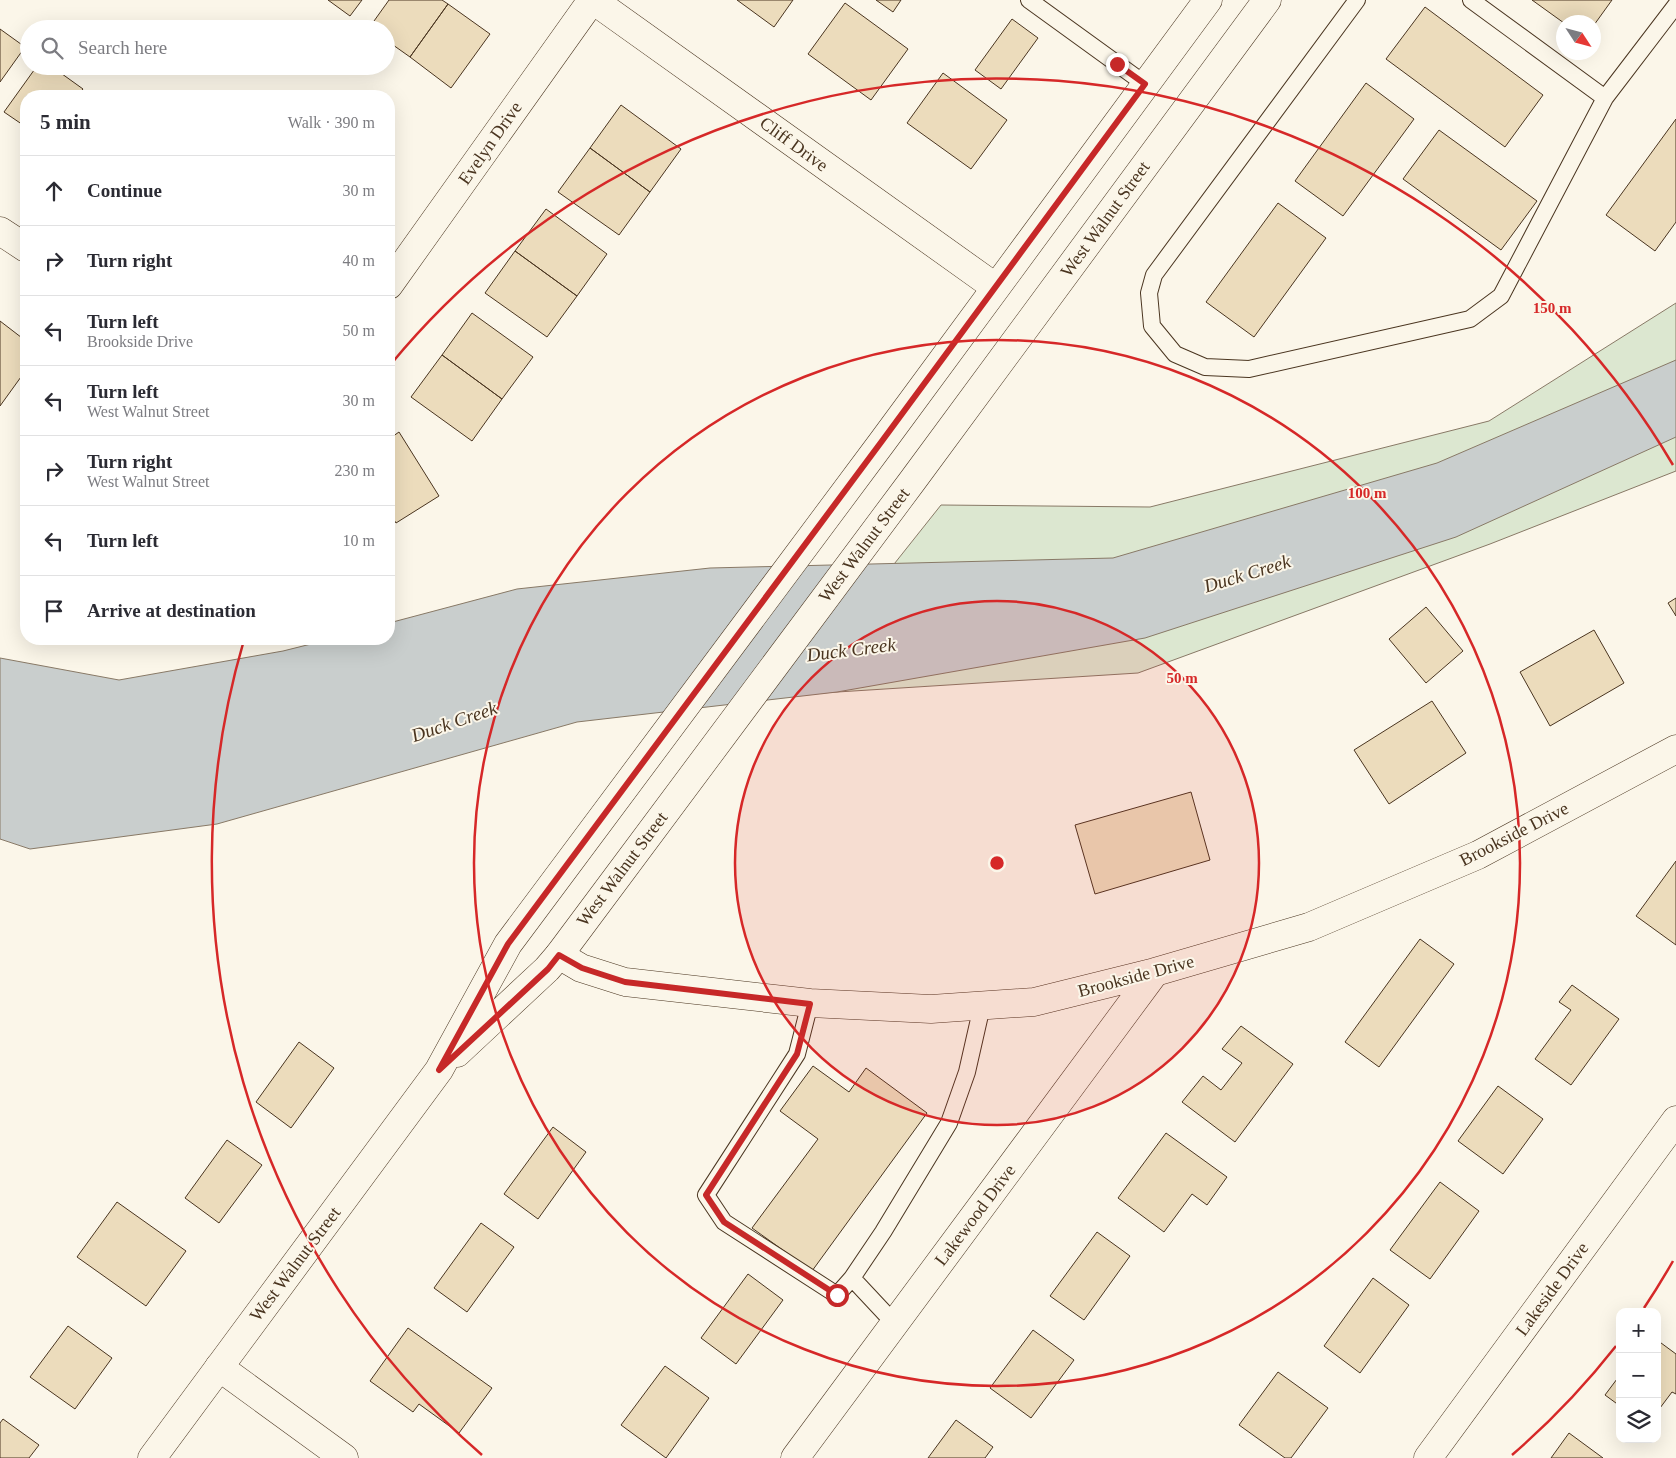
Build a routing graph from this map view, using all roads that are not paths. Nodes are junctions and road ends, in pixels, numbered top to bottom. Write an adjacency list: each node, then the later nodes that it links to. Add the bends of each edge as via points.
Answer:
1 (593, 0): 12 (street, Evelyn Drive); 13 (street, Cliff Drive)
2 (1029, 0): 8 (lane)
3 (1208, 0): 8 (street, West Walnut Street)
4 (1266, 0): 15 (street, West Walnut Street)
5 (1357, 0): 9 (lane, via 1154,275 1149,293 1152,326 1174,354 1205,367 1249,369 1470,319 1501,296)
6 (1471, 0): 9 (lane)
7 (1676, 5): 9 (lane)
8 (1145, 84): 13 (street, West Walnut Street)
9 (1605, 98)
10 (0, 231): 11 (street)
11 (20, 244)
12 (395, 277)
13 (995, 287): 19 (street, West Walnut Street, via 508,944)
14 (1676, 749): 16 (street, Brookside Drive, via 1478,854 1309,927)
15 (559, 955): 17 (street, Brookside Drive, via 582,968 625,982); 19 (street, West Walnut Street)
16 (1155, 972): 18 (street, Brookside Drive, via 1034,1002); 22 (street, Lakewood Drive)
17 (810, 1004): 18 (street, Brookside Drive, via 931,1009); 21 (lane, via 797,1054 706,1195 724,1222 837,1295)
18 (982, 1006): 21 (lane, via 967,1072 949,1123)
19 (439, 1070): 23 (street, West Walnut Street)
20 (1676, 1120): 27 (street, Lakeside Drive)
21 (852, 1278): 22 (lane)
22 (895, 1324): 26 (street, Lakewood Drive)
23 (219, 1367): 24 (street, West Walnut Street); 25 (street)
24 (152, 1458)
25 (344, 1458)
26 (795, 1458)
27 (1428, 1458)

